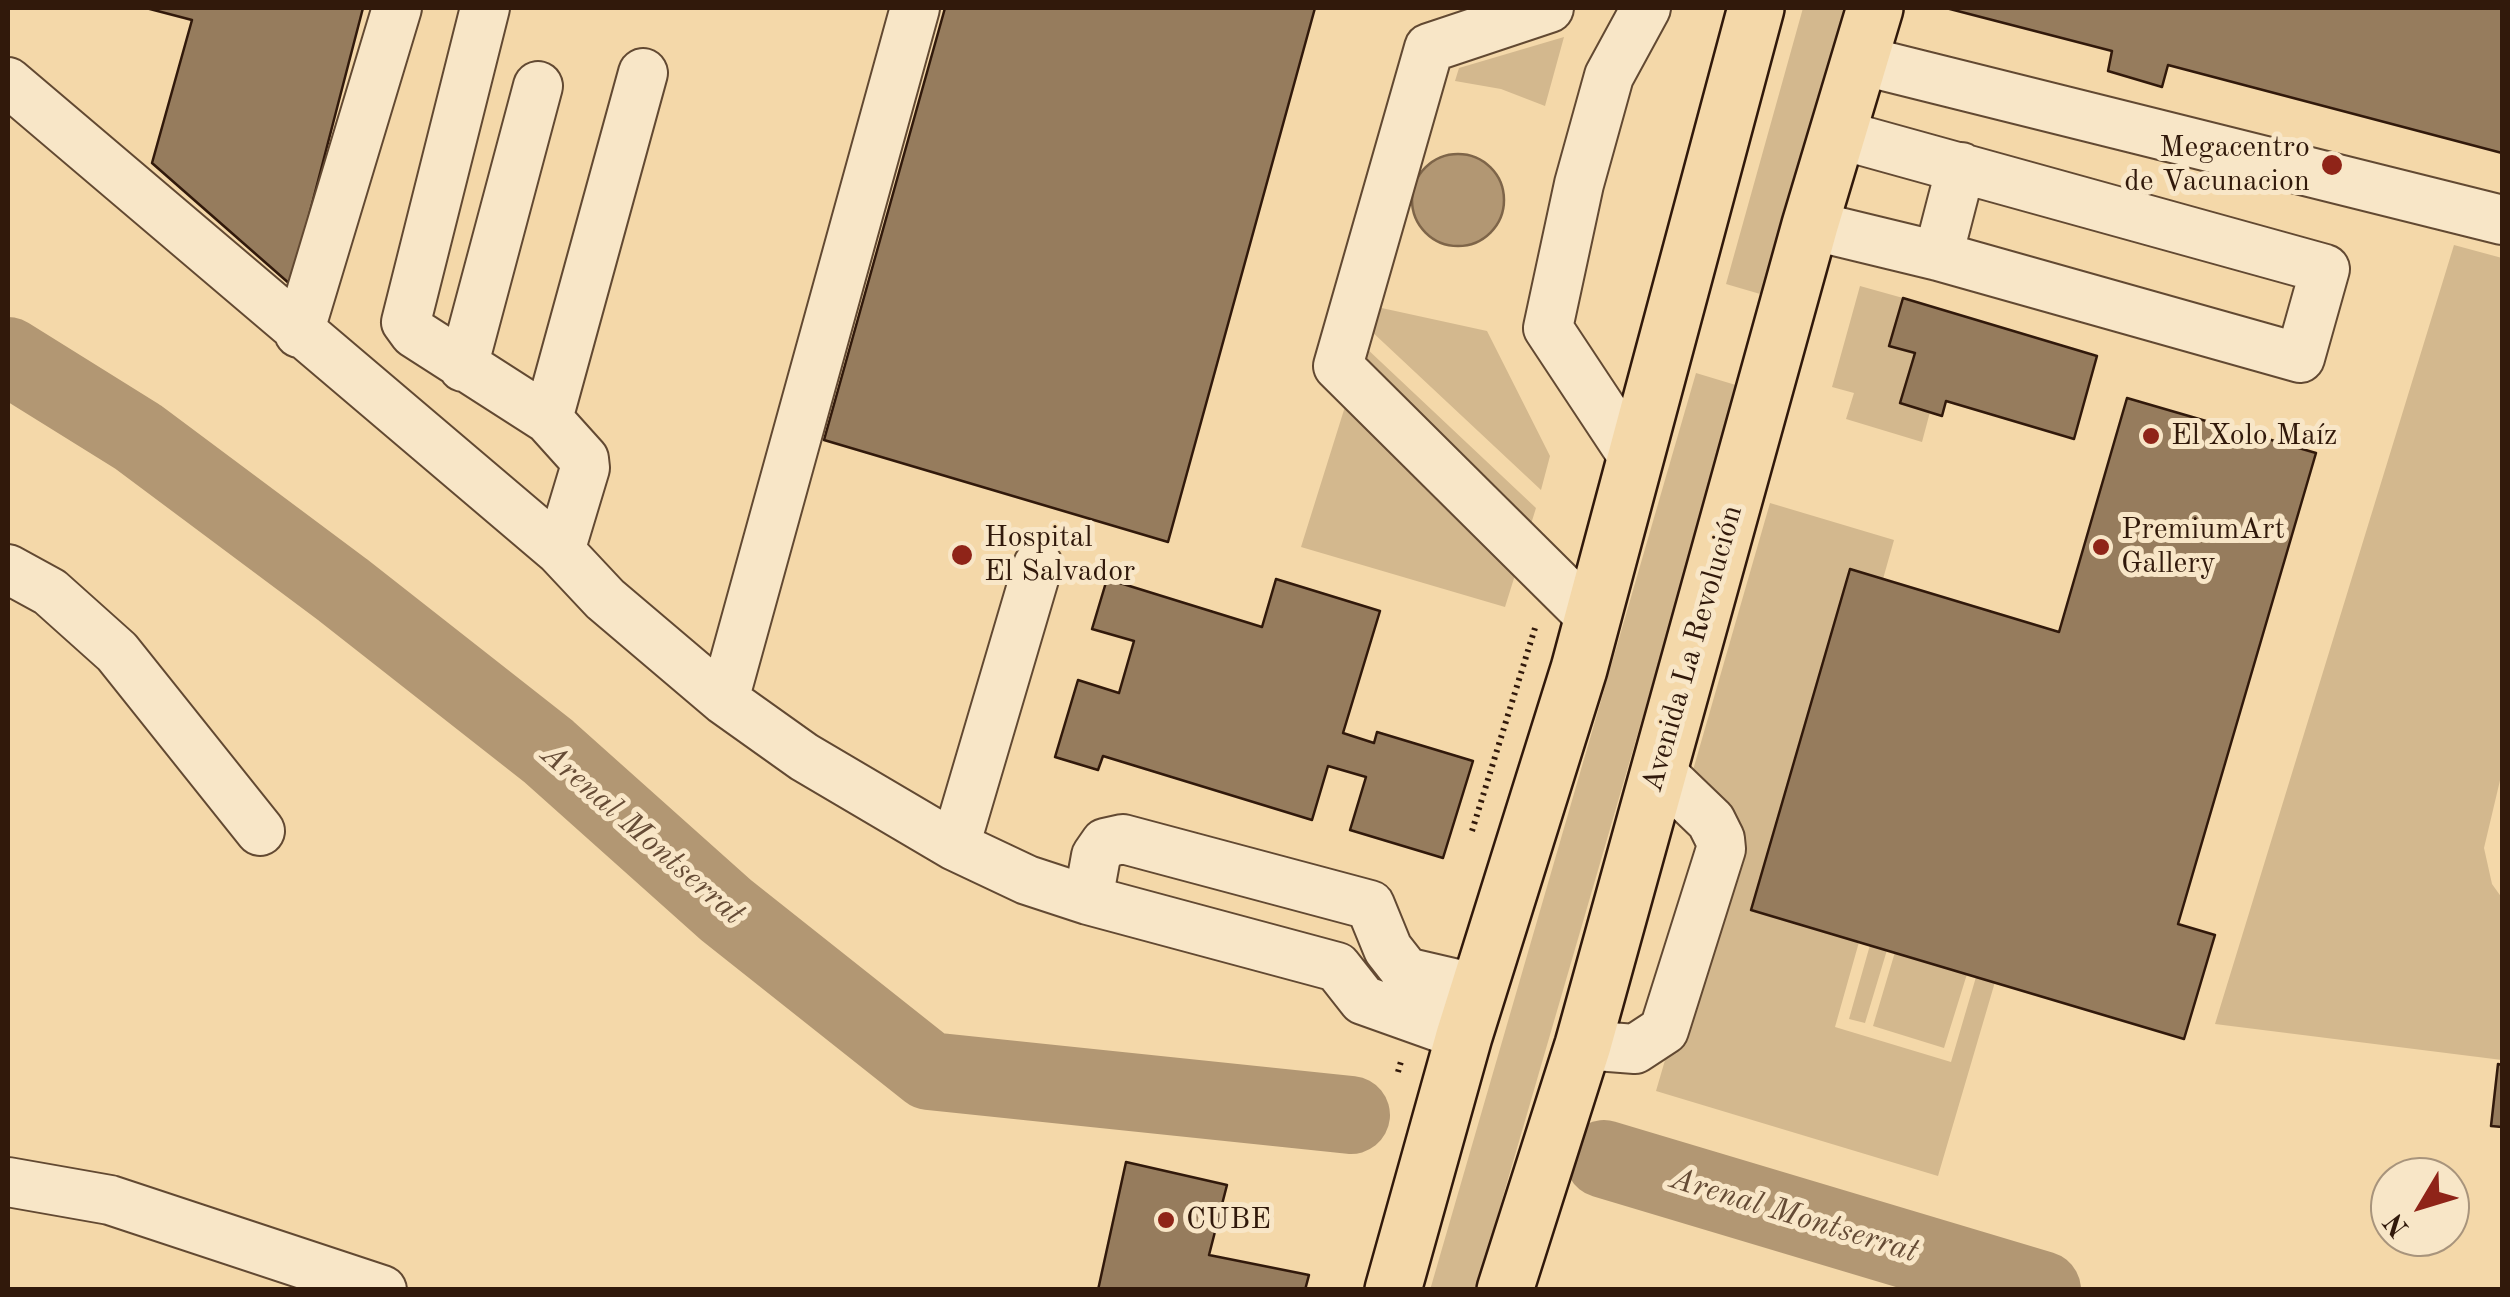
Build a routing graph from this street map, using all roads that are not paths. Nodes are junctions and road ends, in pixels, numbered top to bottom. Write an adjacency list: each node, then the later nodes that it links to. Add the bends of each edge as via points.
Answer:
1 (397, 8): 19 (street)
2 (486, 8): 20 (street, via 406,322)
3 (915, 8): 27 (street)
4 (1549, 8): 26 (street, via 1429,48 1338,366)
5 (1646, 8): 22 (street, via 1609,76 1548,328)
6 (1756, 8): 22 (main road)
7 (1875, 8): 8 (main road, Avenida La Revolución)
8 (1860, 60): 13 (main road, Avenida La Revolución); 16 (street)
9 (643, 72): 21 (street)
10 (8, 82): 14 (street)
11 (538, 86): 20 (street)
12 (8, 132): 14 (street)
13 (1838, 134): 15 (street); 17 (main road, Avenida La Revolución)
14 (89, 154): 19 (street)
15 (1962, 167): 18 (street); 18 (street, via 2325,268 2300,358)
16 (2502, 220)
17 (1810, 225): 18 (street); 28 (main road, Avenida La Revolución)
18 (1938, 256)
19 (299, 332): 23 (street)
20 (464, 367): 21 (street)
21 (548, 419): 23 (street, via 577,448 585,468)
22 (1634, 458): 26 (main road)
23 (560, 551): 27 (street, via 605,599)
24 (1038, 564): 30 (street)
25 (8, 570): 29 (street, via 50,592 117,652)
26 (1593, 619): 32 (main road)
27 (724, 700): 30 (street, via 804,758)
28 (1659, 771): 33 (main road, Avenida La Revolución); 33 (street, via 1711,821 1721,850 1664,1030 1636,1048)
29 (260, 831)
30 (954, 846): 31 (street)
31 (1088, 900): 32 (street, via 1338,967 1363,1000); 32 (street, via 1096,856 1105,844 1124,839 1370,904 1388,949 1406,972)
32 (1471, 1012): 36 (main road)
33 (1583, 1045): 37 (main road, Avenida La Revolución)
34 (8, 1182): 35 (street, via 110,1200)
35 (382, 1290)
36 (1393, 1290)
37 (1505, 1290)

